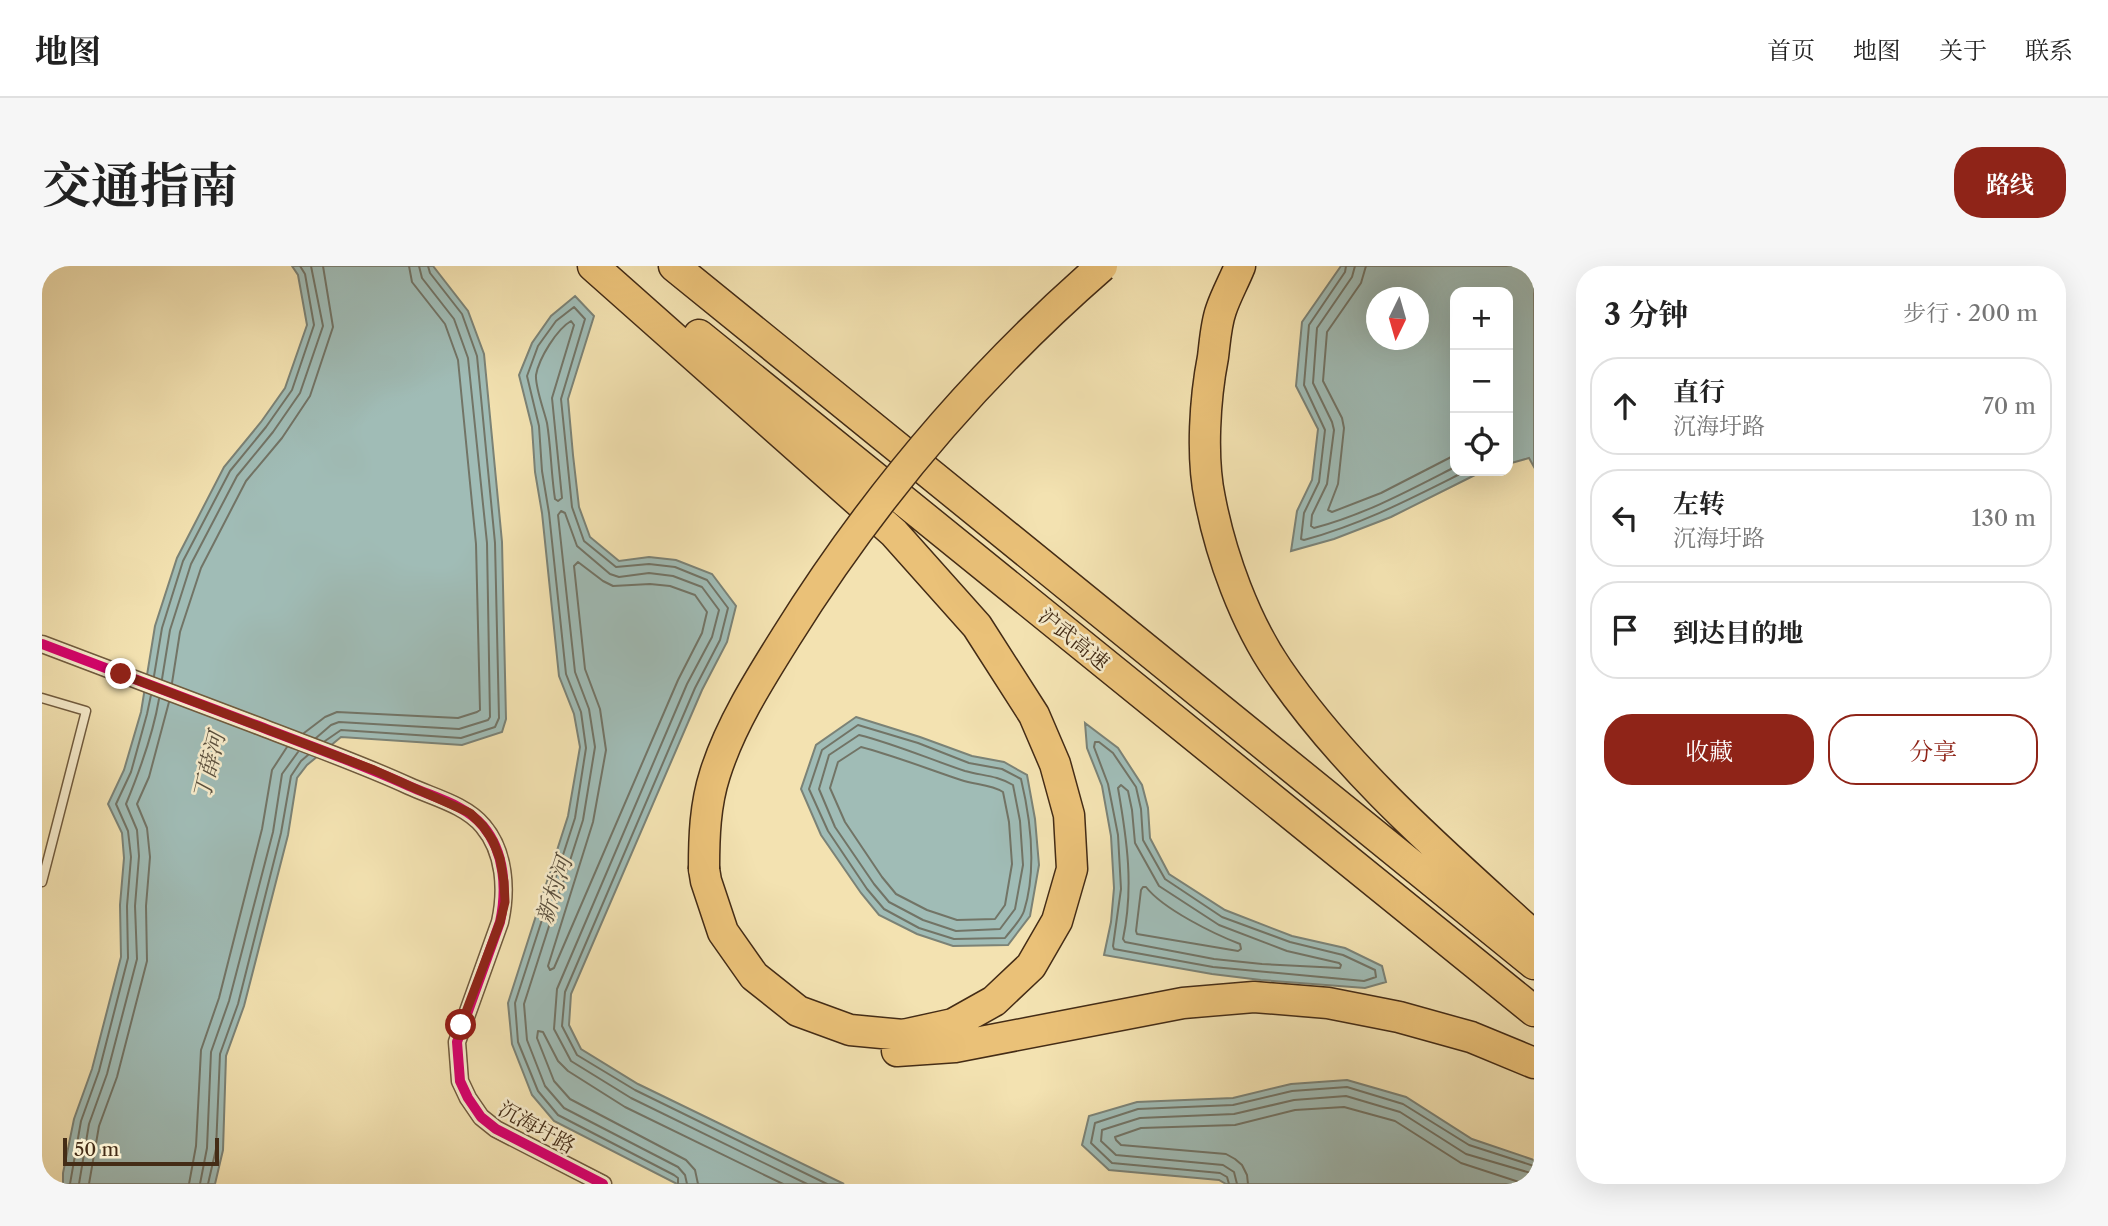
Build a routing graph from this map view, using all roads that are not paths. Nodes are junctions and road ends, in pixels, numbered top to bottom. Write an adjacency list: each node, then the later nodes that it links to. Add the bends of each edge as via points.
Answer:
1 (593, 266): 9 (highway, via 894,533 977,626 1034,715 1069,814 1072,869 1057,921 1031,966 994,1002 953,1024 904,1035 850,1030 798,1011 754,976 723,932 706,881)
2 (674, 266): 12 (highway, 沪武高速)
3 (1078, 266): 9 (highway, via 932,413 864,494 802,581 723,715 701,769 688,827)
4 (1102, 266): 9 (highway, bridge, via 1052,309 944,423 877,504 815,590 737,722 715,775)
5 (1240, 266): 11 (highway, via 1220,312 1205,435 1209,497 1247,613 1276,667 1349,759)
6 (619, 269): 13 (highway, 沪武高速)
7 (42, 644): 15 (street, 沉海圩路, via 374,770 470,813 493,841 505,902 461,1025 457,1042 460,1081 481,1117 496,1129)
8 (42, 698): 10 (lane, via 86,711)
9 (695, 870): 14 (highway, via 689,886 707,942 744,991 793,1027 846,1048 905,1051 955,1047 1183,1003 1254,997 1328,1003 1399,1017 1471,1037)
10 (42, 882)
11 (1534, 936)
12 (1534, 964)
13 (1534, 1011)
14 (1534, 1063)
15 (604, 1184)

